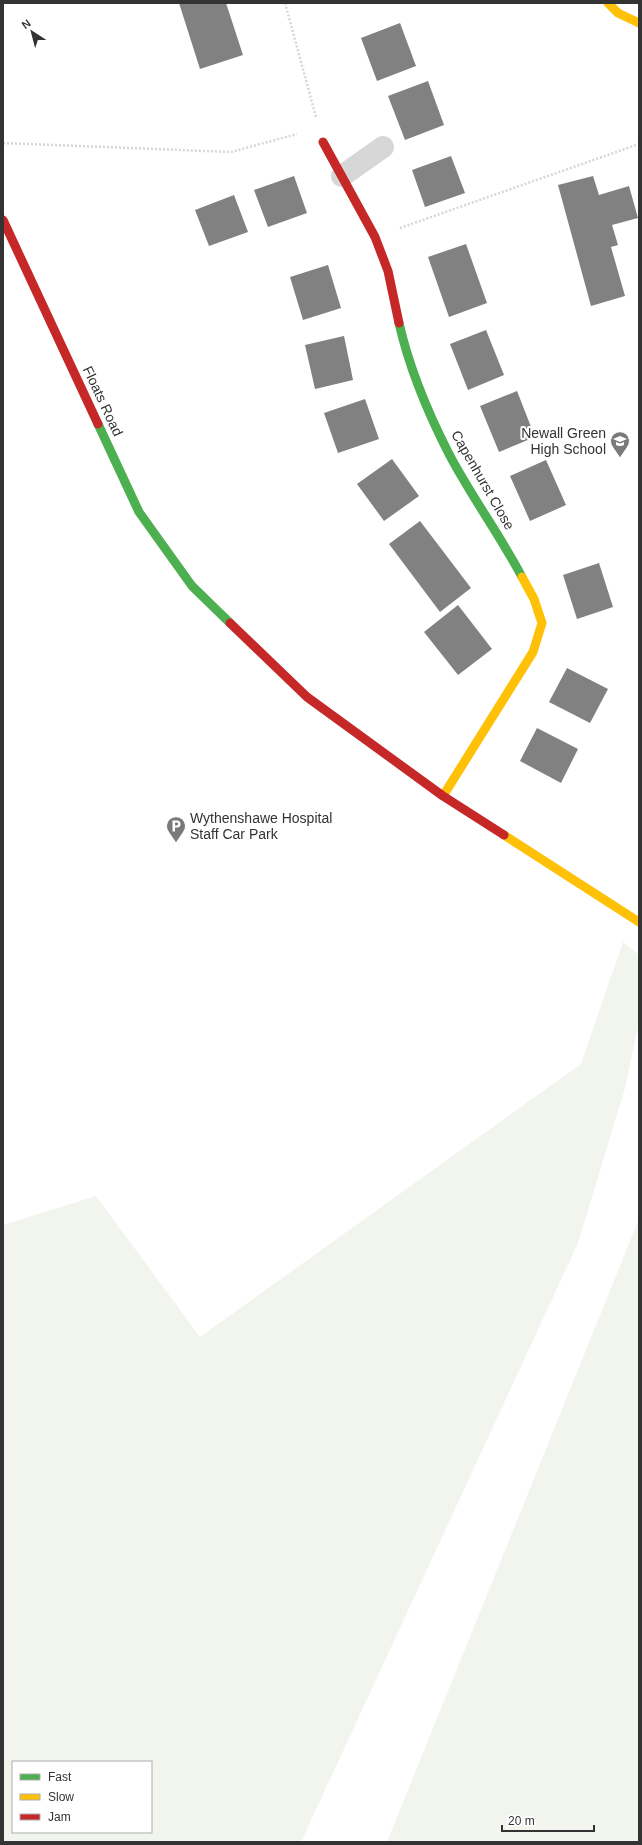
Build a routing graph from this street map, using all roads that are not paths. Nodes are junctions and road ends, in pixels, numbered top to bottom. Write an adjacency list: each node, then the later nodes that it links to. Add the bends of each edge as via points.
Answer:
1 (608, 3): 2 (street, via 618,13)
2 (639, 23)
3 (323, 142): 5 (street, Capenhurst Close)
4 (383, 147): 5 (street)
5 (342, 176): 7 (street, Capenhurst Close, via 375,237 388,271 404,345 448,454 514,562 534,599 542,623 533,652)
6 (3, 220): 7 (street, Floats Road, via 139,512 192,586 306,697)
7 (443, 796): 8 (street, Floats Road)
8 (639, 922)

